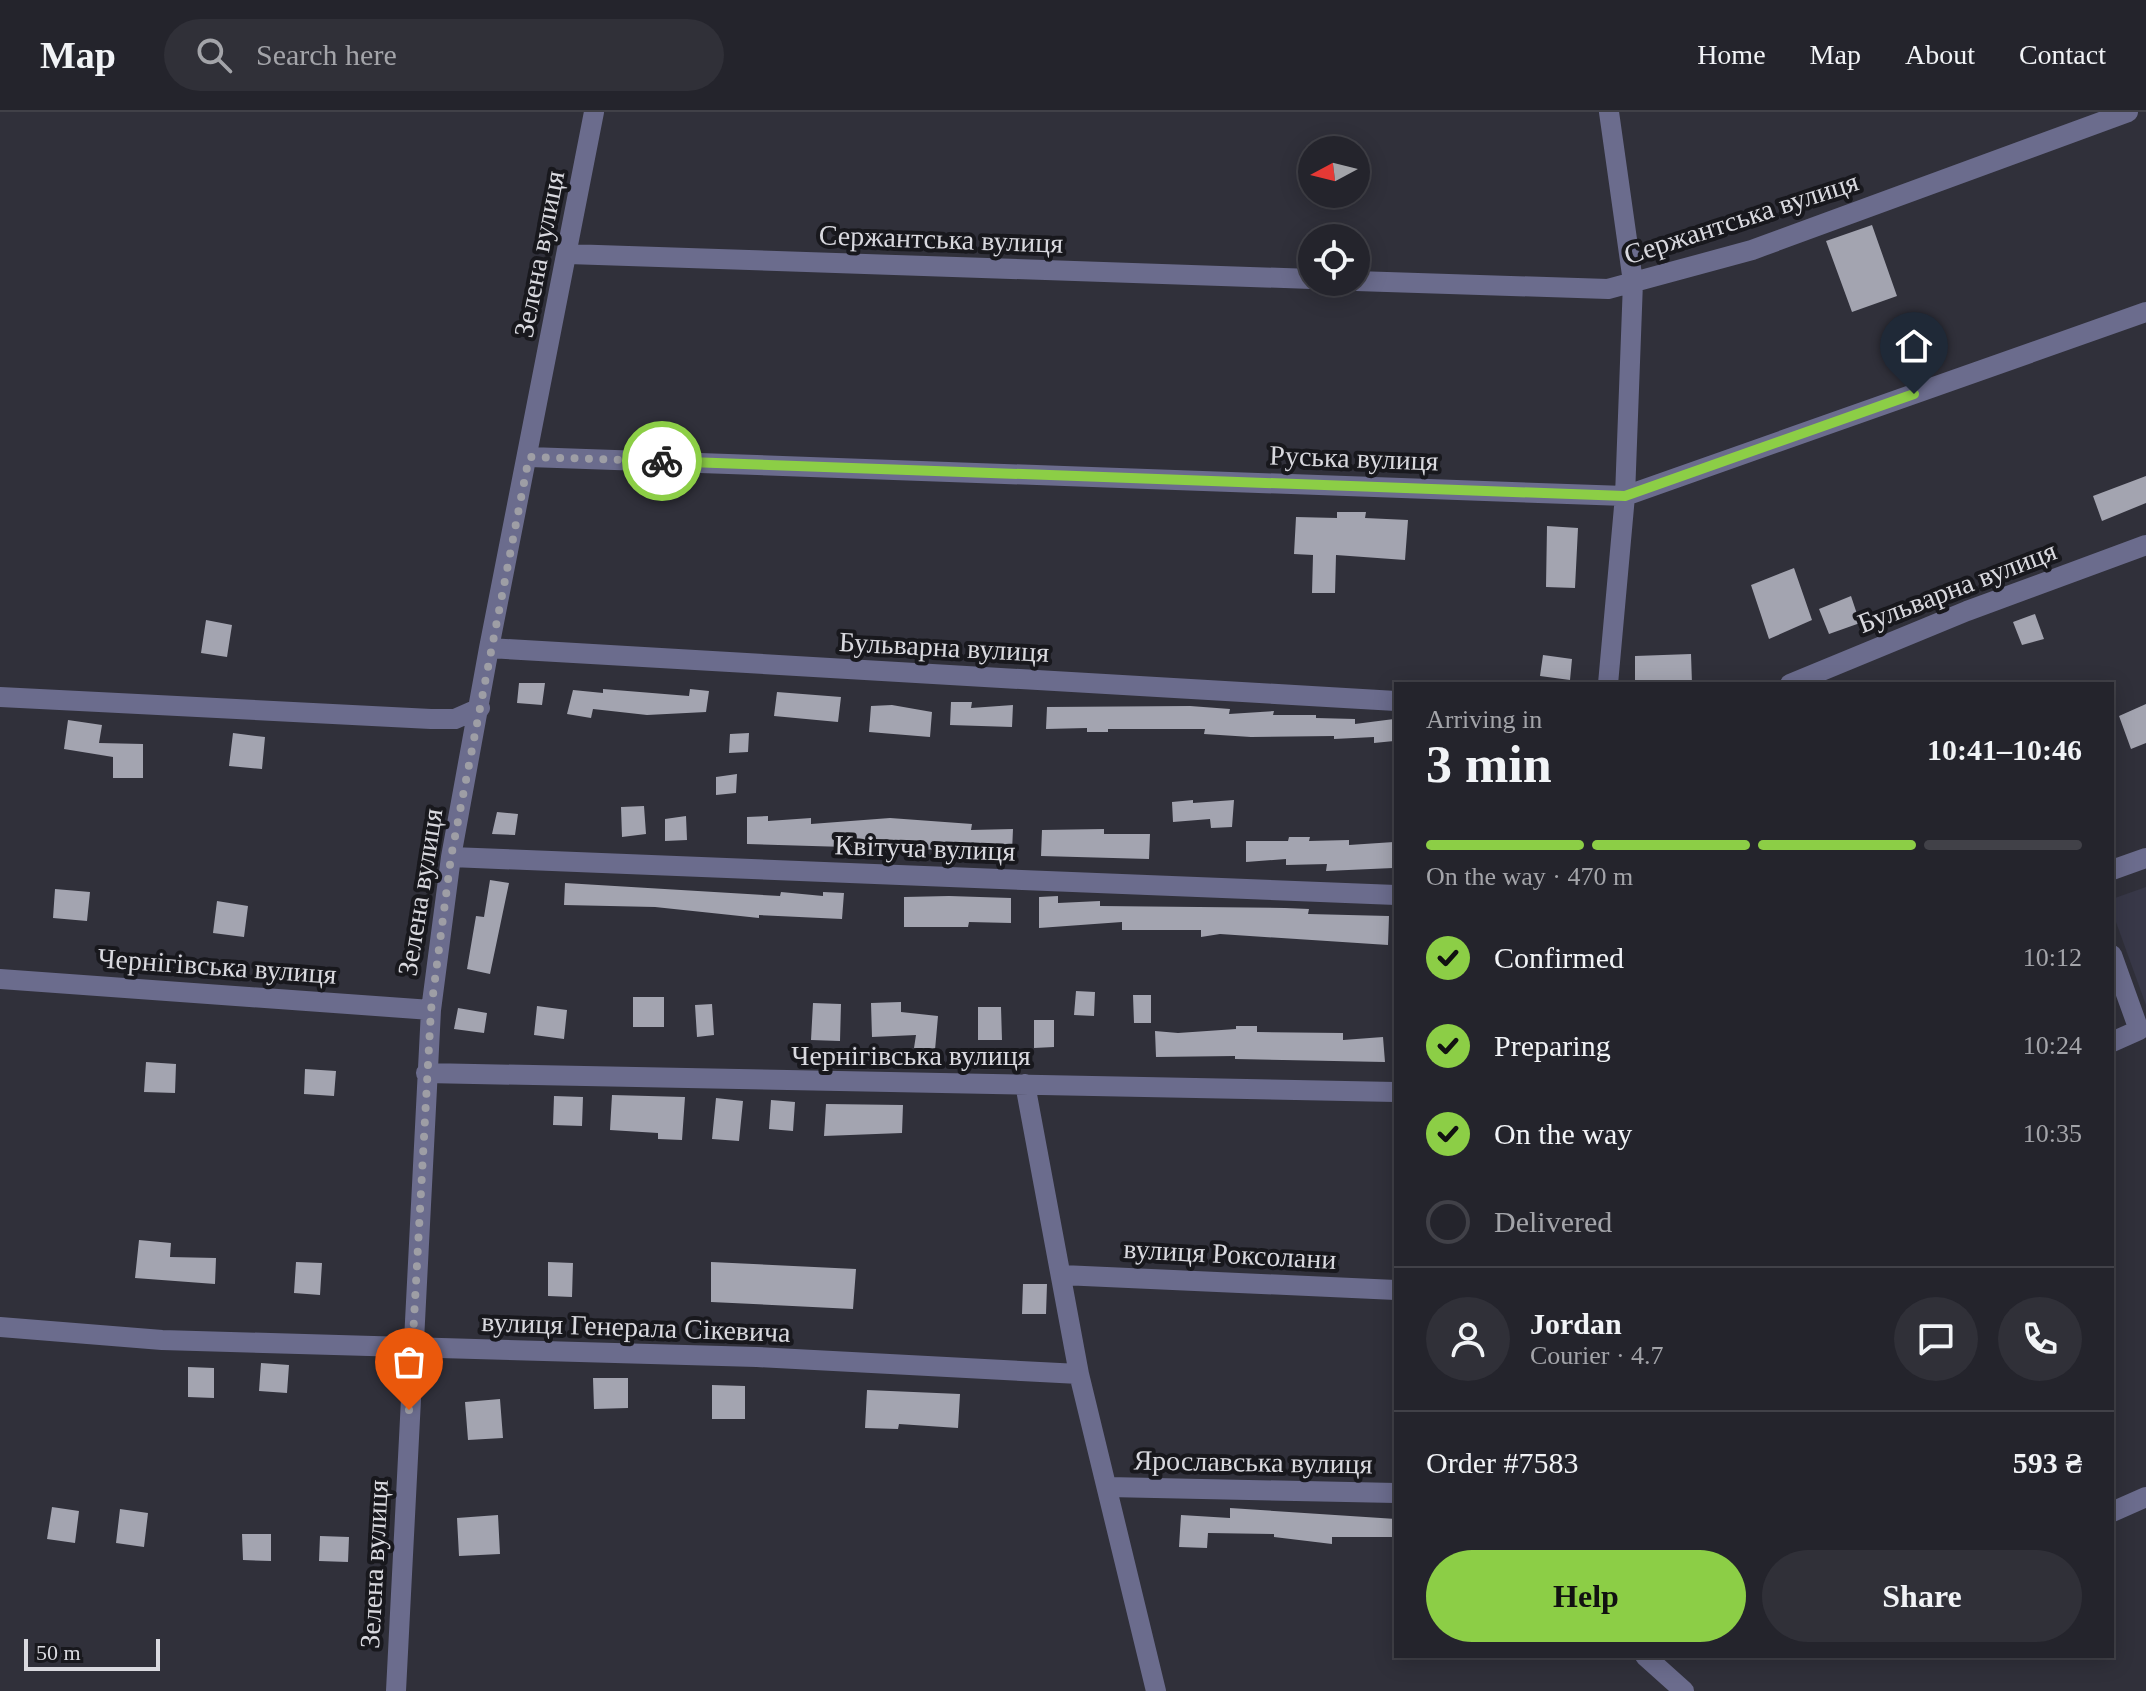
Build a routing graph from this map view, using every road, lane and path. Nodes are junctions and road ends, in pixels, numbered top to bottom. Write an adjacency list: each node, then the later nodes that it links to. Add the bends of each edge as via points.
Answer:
1 (594, 112): 4 (street, Зелена вулиця)
2 (1609, 112): 7 (street)
3 (2128, 112): 7 (street, Сержантська вулиця, via 1752,250)
4 (568, 254): 5 (street, Сержантська вулиця); 9 (street, Зелена вулиця)
5 (1298, 279)
6 (1370, 281): 7 (street, Сержантська вулиця, via 1608,289)
7 (1633, 282): 10 (street)
8 (2146, 312): 10 (street, Руська вулиця)
9 (529, 457): 10 (street, Руська вулиця); 12 (street, Зелена вулиця)
10 (1625, 496): 13 (street)
11 (2146, 545): 14 (street, Бульварна вулиця)
12 (489, 648): 16 (street, Бульварна вулиця); 17 (street, Зелена вулиця)
13 (1608, 682)
14 (1795, 682)
15 (0, 697): 17 (street, via 431,719 455,719)
16 (1394, 701)
17 (480, 708): 18 (street, Зелена вулиця)
18 (451, 857): 21 (street, Квітуча вулиця); 24 (street, Зелена вулиця)
19 (2146, 858): 20 (street)
20 (2114, 869)
21 (1394, 895)
22 (2114, 961): 25 (street, via 2139,1030)
23 (0, 979): 24 (street, Чернігівська вулиця)
24 (431, 1010): 26 (street, Зелена вулиця)
25 (2114, 1041)
26 (426, 1073): 27 (street, Чернігівська вулиця); 32 (street, Зелена вулиця)
27 (1025, 1084): 28 (street, Чернігівська вулиця); 29 (street)
28 (1394, 1092)
29 (1062, 1275): 30 (street, вулиця Роксолани); 33 (street)
30 (1394, 1290)
31 (0, 1327): 32 (street, вулиця Генерала Сікевича, via 162,1340)
32 (412, 1348): 33 (street, вулиця Генерала Сікевича, via 757,1357); 39 (street, Зелена вулиця)
33 (1079, 1374): 34 (street)
34 (1108, 1487): 35 (street, Ярославська вулиця); 40 (street)
35 (1394, 1493)
36 (2146, 1497): 37 (street)
37 (2114, 1511)
38 (1647, 1658): 41 (street)
39 (396, 1691)
40 (1156, 1691)
41 (1684, 1691)

